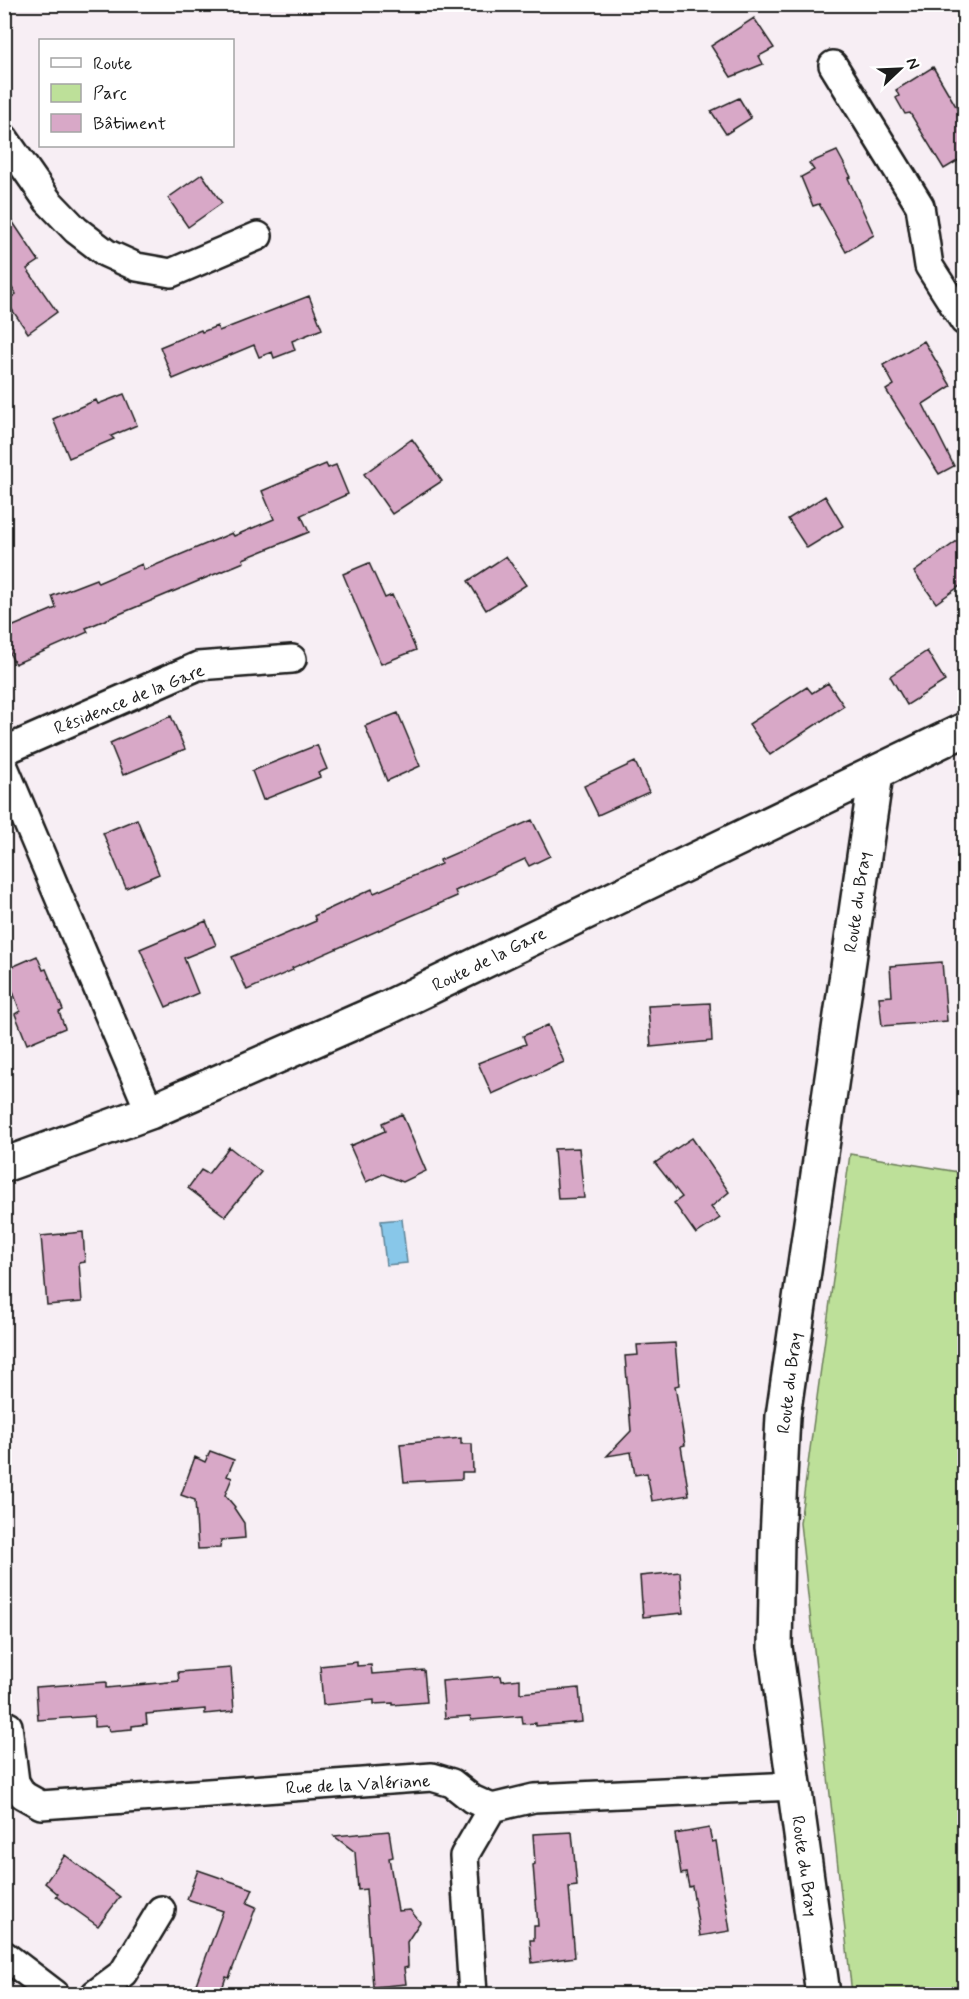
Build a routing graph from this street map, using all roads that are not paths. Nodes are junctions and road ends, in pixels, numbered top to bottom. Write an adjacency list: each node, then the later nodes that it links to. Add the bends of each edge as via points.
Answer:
1 (833, 65): 4 (street, via 920,206 929,266)
2 (4, 138): 3 (street, via 48,201 76,230 106,253 137,267 171,273)
3 (258, 236)
4 (964, 321)
5 (292, 658): 7 (street, Résidence de la Gare, via 198,666)
6 (964, 730): 9 (street, Route de la Gare)
7 (4, 751)
8 (4, 767): 10 (street)
9 (876, 774): 10 (street, Route de la Gare, via 387,1008); 13 (street, Route du Bray, via 783,1416 775,1647)
10 (150, 1112): 11 (street, Route de la Gare)
11 (4, 1165)
12 (8, 1726): 14 (street, Rue de la Valériane, via 15,1782 24,1795 41,1805 432,1777 452,1783)
13 (794, 1786): 14 (street, via 534,1798); 20 (street, Route du Bray)
14 (492, 1808): 19 (street, via 464,1856)
15 (161, 1910): 18 (street, via 123,1973)
16 (4, 1955): 17 (street)
17 (55, 1995)
18 (95, 1995)
19 (473, 1995)
20 (823, 1995)

